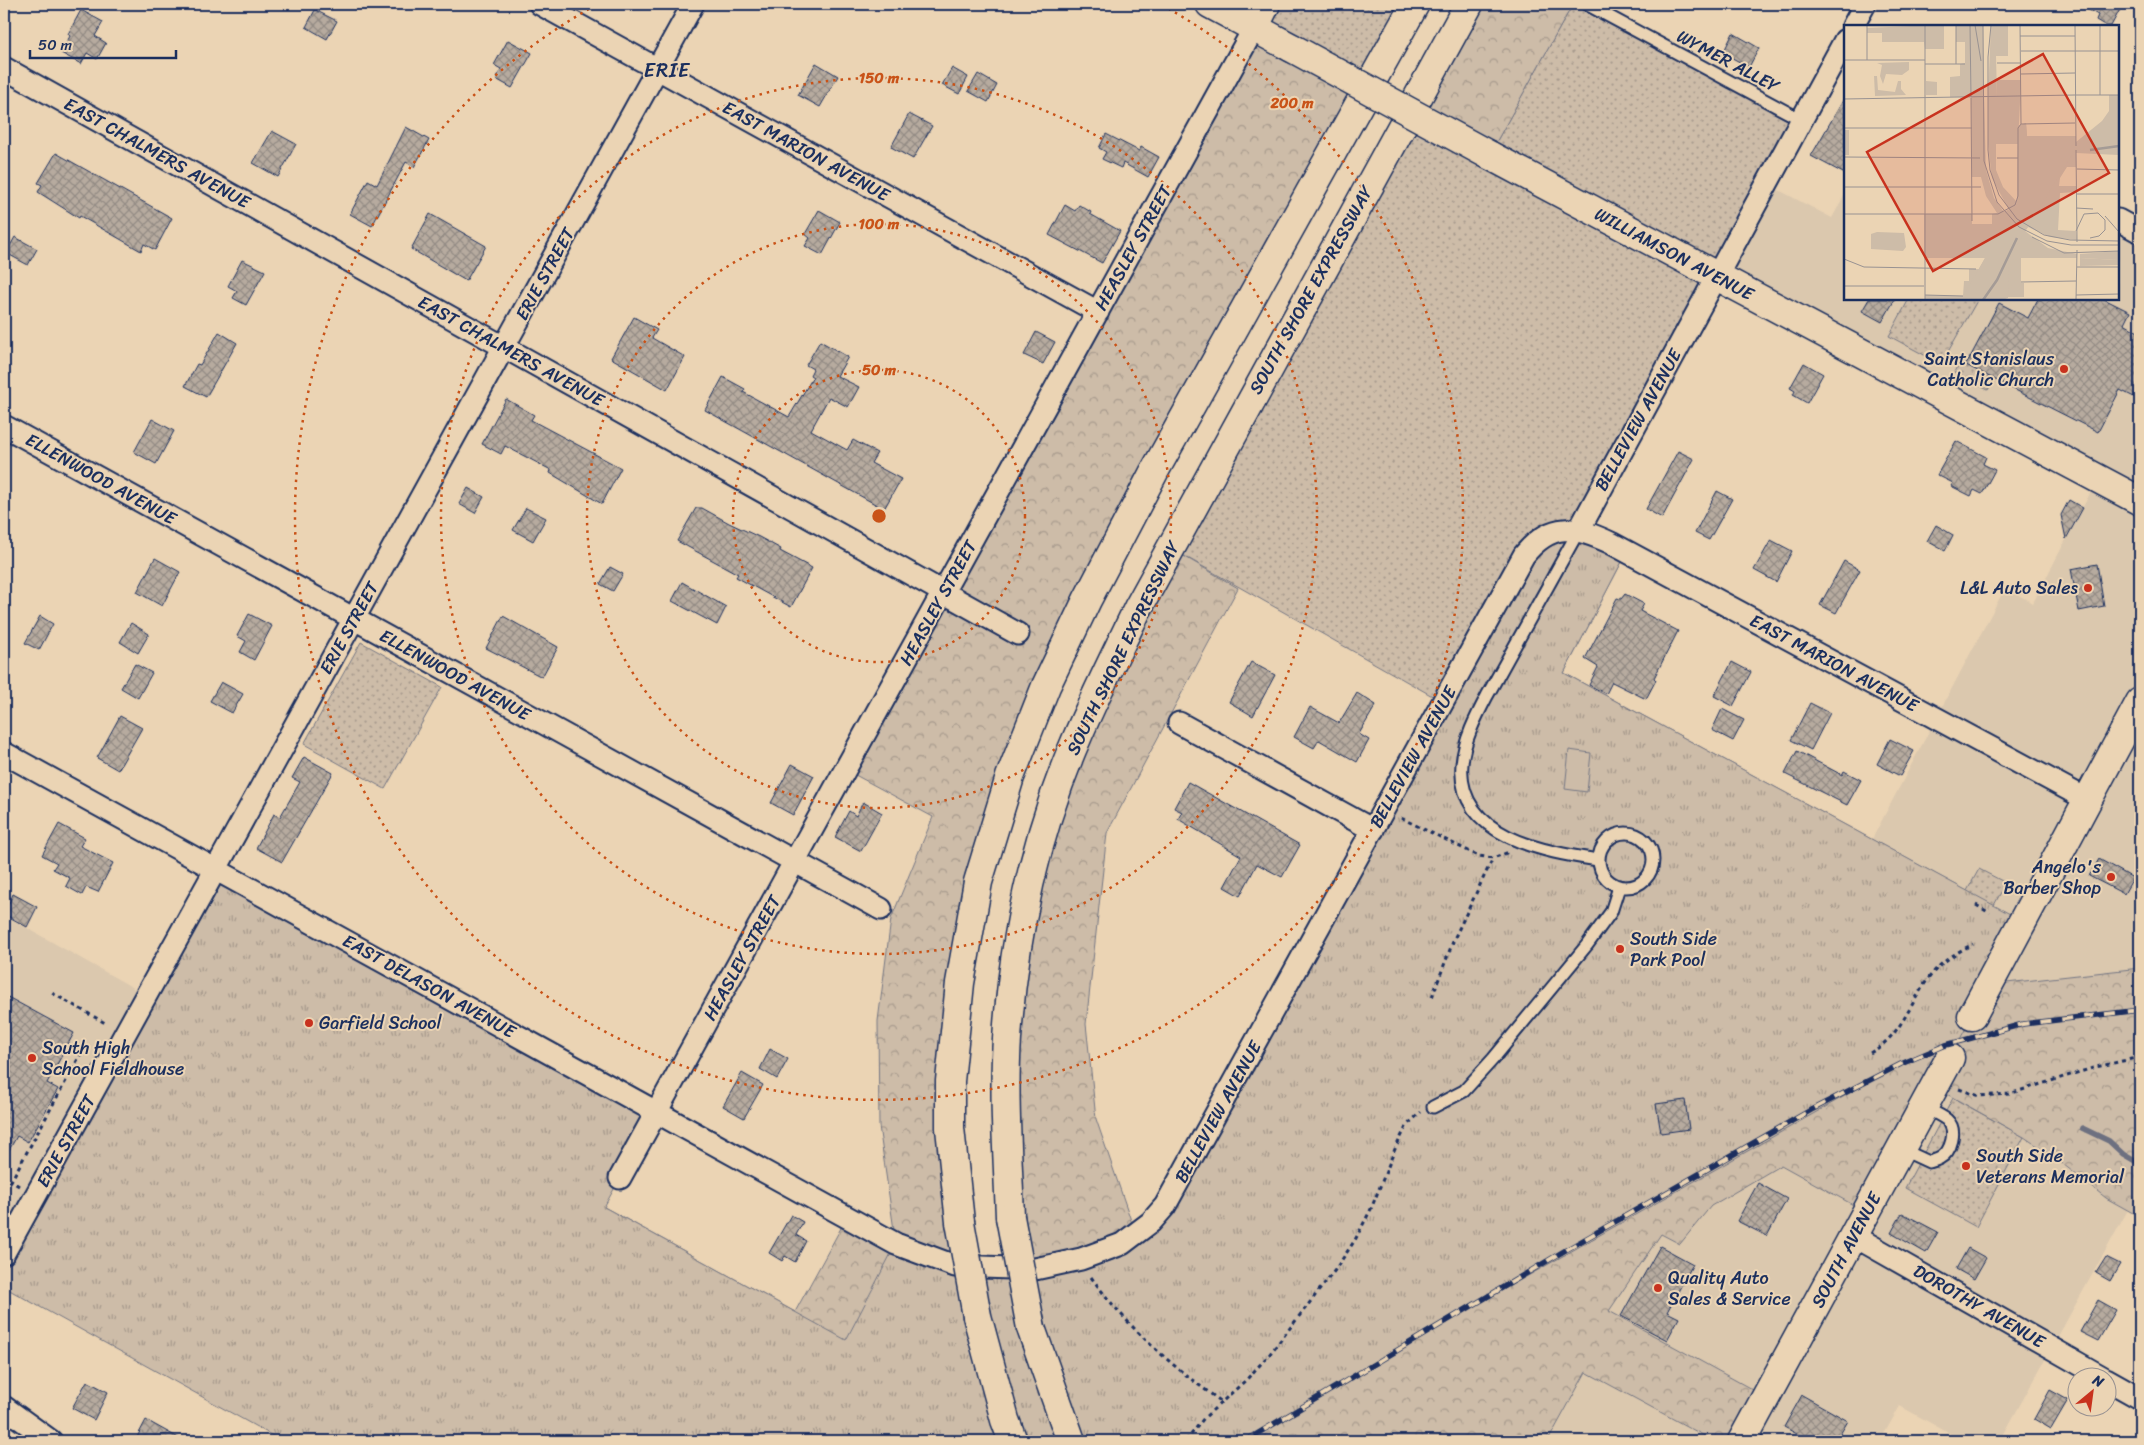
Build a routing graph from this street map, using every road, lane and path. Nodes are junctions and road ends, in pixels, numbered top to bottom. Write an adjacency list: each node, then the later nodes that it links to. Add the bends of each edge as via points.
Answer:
1 (540, 4): 14 (street, EAST MARION AVENUE)
2 (694, 4): 14 (street, ERIE STREET)
3 (1210, 4): 10 (main road, WILLIAMSON AVENUE)
4 (1266, 4): 10 (main road)
5 (1415, 4): 65 (main road, bridge, via 1154,472 1087,600 1046,686 1010,777 978,882 960,983 950,1081 950,1128 960,1222 977,1316 1002,1411)
6 (1469, 4): 66 (main road, SOUTH SHORE EXPRESSWAY, bridge, via 1138,608 1092,702 1071,754 1052,804 1028,890 1006,1040 1010,1218 1030,1328)
7 (1586, 4): 15 (lane, WYMER ALLEY)
8 (1865, 4): 9 (street)
9 (1854, 25)
10 (1254, 28): 18 (main road, WILLIAMSON AVENUE, bridge); 19 (street, HEASLEY STREET)
11 (1844, 45): 13 (street, BELLEVIEW AVENUE)
12 (4, 68): 20 (street, EAST CHALMERS AVENUE)
13 (1839, 68): 15 (street, BELLEVIEW AVENUE)
14 (658, 69): 19 (street, EAST MARION AVENUE); 20 (street, ERIE STREET)
15 (1802, 120): 18 (street, BELLEVIEW AVENUE)
16 (2119, 221): 17 (street)
17 (2140, 232)
18 (1717, 277): 22 (main road, WILLIAMSON AVENUE); 23 (street, BELLEVIEW AVENUE)
19 (1098, 312): 24 (street, HEASLEY STREET)
20 (504, 347): 24 (street, EAST CHALMERS AVENUE); 25 (street, ERIE STREET)
21 (4, 426): 25 (street, ELLENWOOD AVENUE)
22 (2140, 500)
23 (1578, 530): 30 (street, EAST MARION AVENUE, via 1611,543); 32 (street, BELLEVIEW AVENUE, via 1544,535 1524,555); 33 (lane, via 1474,722 1462,763 1464,786 1475,810 1490,825)
24 (944, 594): 26 (street, EAST CHALMERS AVENUE); 36 (street, HEASLEY STREET)
25 (354, 619): 36 (street, ELLENWOOD AVENUE); 37 (street, ERIE STREET)
26 (1018, 634)
27 (2140, 702): 30 (main road)
28 (1179, 724): 32 (street)
29 (4, 752): 37 (street, EAST DELASON AVENUE)
30 (2088, 800): 45 (main road)
31 (1396, 816): 34 (path, via 1479,856)
32 (1373, 830): 58 (street, BELLEVIEW AVENUE, via 1166,1206 1122,1244)
33 (1518, 842): 34 (path, via 1512,851); 35 (lane, via 1553,853)
34 (1493, 858): 44 (path, via 1454,938)
35 (1598, 860): 38 (lane, via 1604,877); 38 (lane, via 1604,843 1619,834 1637,835 1650,848 1653,866 1650,874 1636,886)
36 (795, 862): 40 (street, ELLENWOOD AVENUE); 52 (street, HEASLEY STREET)
37 (216, 869): 52 (street, EAST DELASON AVENUE); 57 (street, ERIE STREET)
38 (1618, 887): 50 (lane, via 1611,912 1493,1059 1464,1091)
39 (1976, 905): 41 (path)
40 (881, 910)
41 (1990, 913)
42 (1973, 944): 47 (path, via 1954,954 1936,970 1918,993 1896,1033)
43 (52, 993): 46 (path)
44 (1432, 997)
45 (1972, 1016)
46 (106, 1024)
47 (1870, 1053)
48 (2140, 1057): 49 (path, via 2008,1094 1979,1096 1966,1092)
49 (1944, 1068): 51 (main road, SOUTH AVENUE)
50 (1433, 1107): 62 (path, via 1418,1113 1407,1125 1356,1240 1335,1270 1269,1355)
51 (1923, 1107): 53 (main road, SOUTH AVENUE); 53 (lane, via 1948,1121 1952,1129 1948,1148 1941,1158 1929,1162)
52 (657, 1112): 54 (street, HEASLEY STREET); 55 (street, EAST DELASON AVENUE)
53 (1900, 1149): 56 (main road, SOUTH AVENUE)
54 (620, 1178)
55 (854, 1221): 58 (street, BELLEVIEW AVENUE, via 896,1244 955,1266 1035,1269)
56 (1854, 1236): 59 (street, DOROTHY AVENUE); 68 (main road, SOUTH AVENUE)
57 (4, 1253)
58 (1081, 1259): 62 (path, via 1132,1327 1162,1357)
59 (2087, 1368)
60 (2116, 1384): 61 (street, DOROTHY AVENUE)
61 (2140, 1398)
62 (1222, 1402): 67 (path)
63 (4, 1407): 64 (street)
64 (51, 1441)
65 (1014, 1441)
66 (1071, 1441)
67 (1186, 1441)
68 (1742, 1441)

